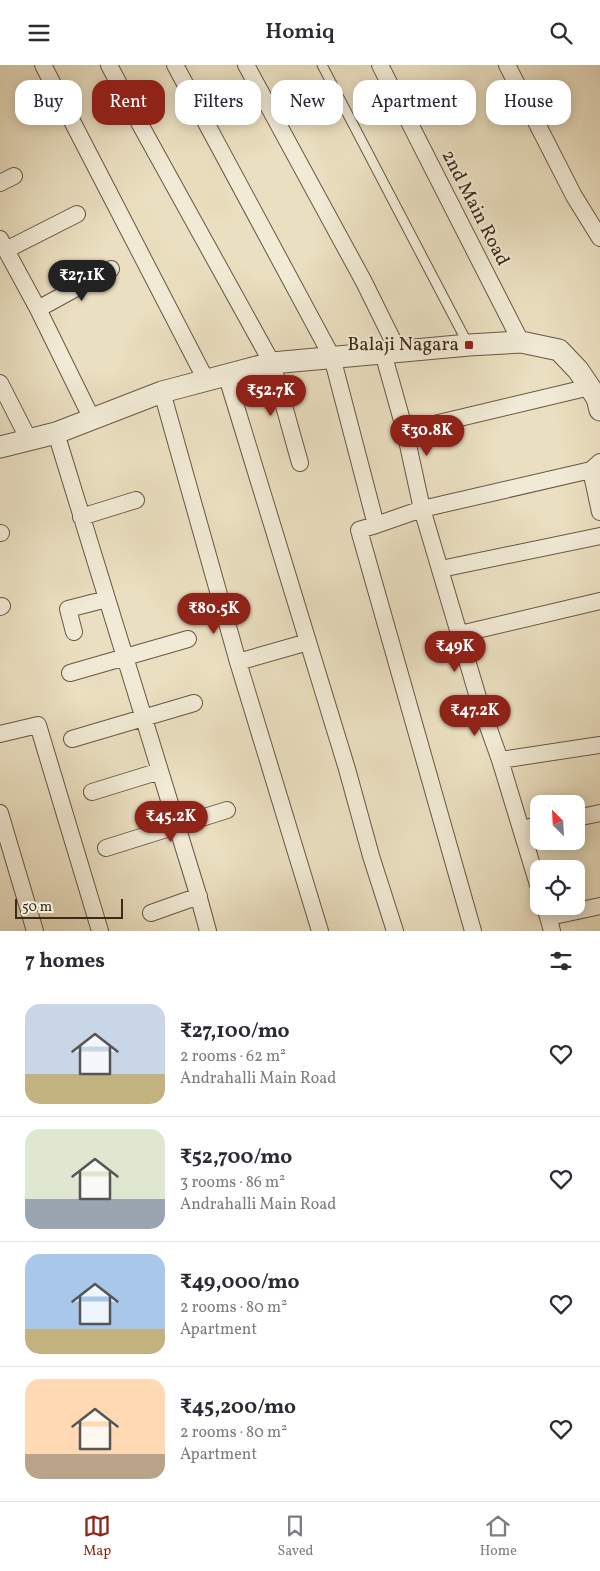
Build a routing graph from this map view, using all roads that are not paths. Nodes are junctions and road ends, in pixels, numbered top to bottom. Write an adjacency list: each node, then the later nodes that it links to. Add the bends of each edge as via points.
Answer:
1 (43, 65): 18 (street, via 150,275)
2 (109, 65): 17 (street)
3 (175, 65): 16 (street)
4 (246, 65): 15 (street, via 364,283)
5 (322, 65): 14 (lane)
6 (380, 65): 13 (street, 2nd Main Road)
7 (507, 65): 9 (street, via 574,196)
8 (77, 214): 10 (street)
9 (600, 238)
10 (3, 245): 12 (street)
11 (110, 269): 12 (street)
12 (38, 309): 23 (street)
13 (521, 342): 14 (street); 20 (street, via 559,350)
14 (469, 345): 15 (street)
15 (391, 352): 16 (street); 24 (street)
16 (332, 357): 17 (street); 34 (street)
17 (272, 363): 18 (street); 28 (street)
18 (216, 377): 21 (street); 42 (street)
19 (0, 383): 26 (street)
20 (590, 387): 22 (street); 24 (street)
21 (162, 392): 23 (street); 44 (street)
22 (600, 410)
23 (92, 419): 25 (street)
24 (405, 431): 31 (street)
25 (56, 433): 26 (street); 33 (street)
26 (28, 440): 27 (street)
27 (0, 447)
28 (300, 463)
29 (595, 466): 31 (street); 32 (street)
30 (136, 500): 33 (street)
31 (422, 509): 34 (street); 36 (street)
32 (600, 512)
33 (82, 517): 37 (street)
34 (376, 525): 72 (street, via 359,530)
35 (600, 536): 36 (street)
36 (441, 569): 40 (street)
37 (107, 599): 39 (street, via 68,609); 43 (street)
38 (600, 601): 40 (street)
39 (74, 632)
40 (460, 634): 51 (street)
41 (188, 639): 43 (street)
42 (308, 642): 44 (street); 71 (street)
43 (126, 659): 45 (street); 47 (street)
44 (238, 663): 70 (street)
45 (70, 673)
46 (194, 703): 47 (street)
47 (144, 719): 49 (street); 52 (street)
48 (0, 734): 68 (street, via 38,725)
49 (72, 739)
50 (600, 745): 51 (street)
51 (500, 760): 60 (street)
52 (160, 771): 53 (street); 58 (street)
53 (92, 792)
54 (227, 810): 58 (street)
55 (0, 813): 67 (street)
56 (600, 813): 57 (street)
57 (585, 816)
58 (177, 825): 61 (street); 63 (street)
59 (530, 827): 60 (street)
60 (521, 829): 62 (street)
61 (106, 848)
62 (530, 860)
63 (199, 896): 65 (street); 69 (street)
64 (600, 906): 66 (street)
65 (151, 913)
66 (549, 918)
67 (35, 931)
68 (100, 931)
69 (208, 931)
70 (320, 931)
71 (395, 931)
72 (473, 931)

